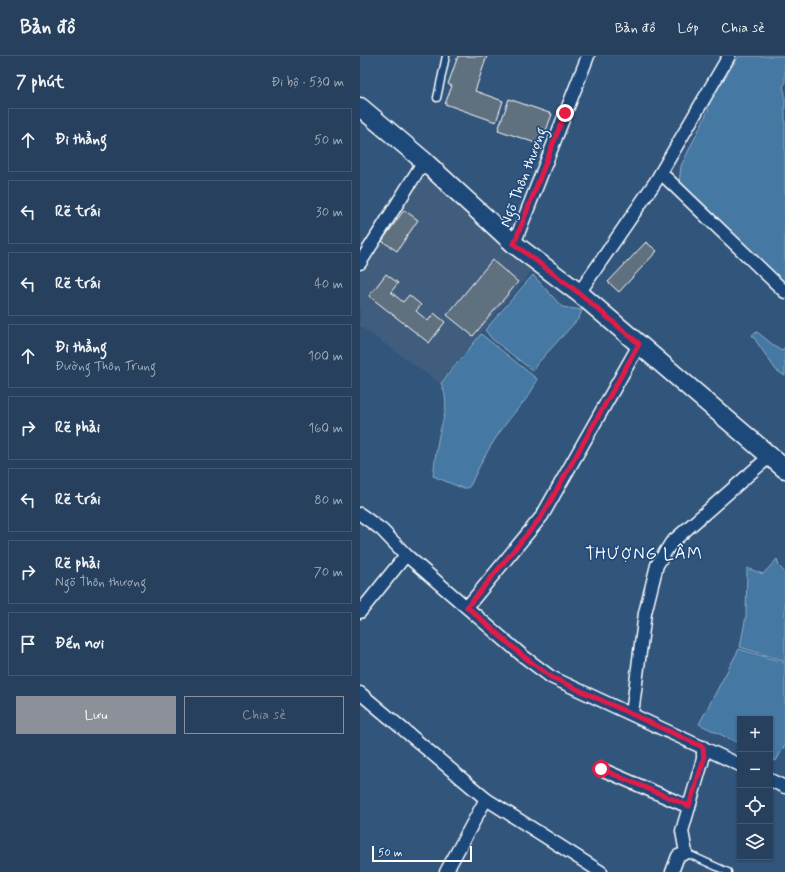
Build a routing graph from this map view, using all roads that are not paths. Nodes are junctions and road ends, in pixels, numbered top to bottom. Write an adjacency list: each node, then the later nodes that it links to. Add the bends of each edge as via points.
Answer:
1 (446, 56): 4 (lane)
2 (588, 56): 8 (street, Ngõ Thôn thượng)
3 (726, 58): 7 (street)
4 (437, 98)
5 (360, 107): 6 (street)
6 (424, 162): 8 (street); 9 (street)
7 (661, 173): 10 (street); 11 (street)
8 (514, 244): 11 (street)
9 (360, 263)
10 (785, 292)
11 (579, 293): 12 (street)
12 (639, 344): 13 (street); 17 (street, via 542,516)
13 (770, 456): 14 (street); 20 (street, via 671,543 657,565 645,613)
14 (785, 469)
15 (360, 514): 16 (street, via 382,530)
16 (406, 555): 17 (street); 18 (street)
17 (467, 607): 20 (street, via 551,677)
18 (360, 612)
19 (360, 693): 26 (street)
20 (632, 714): 21 (street)
21 (703, 747): 22 (street); 27 (street, via 704,759)
22 (737, 764)
23 (601, 769): 27 (street)
24 (773, 781): 25 (street)
25 (785, 787)
26 (486, 799): 29 (street); 30 (street)
27 (689, 806): 28 (street, via 682,831)
28 (686, 853): 31 (street, via 678,856); 32 (lane)
29 (446, 872)
30 (601, 872)
31 (672, 872)
32 (728, 872)

